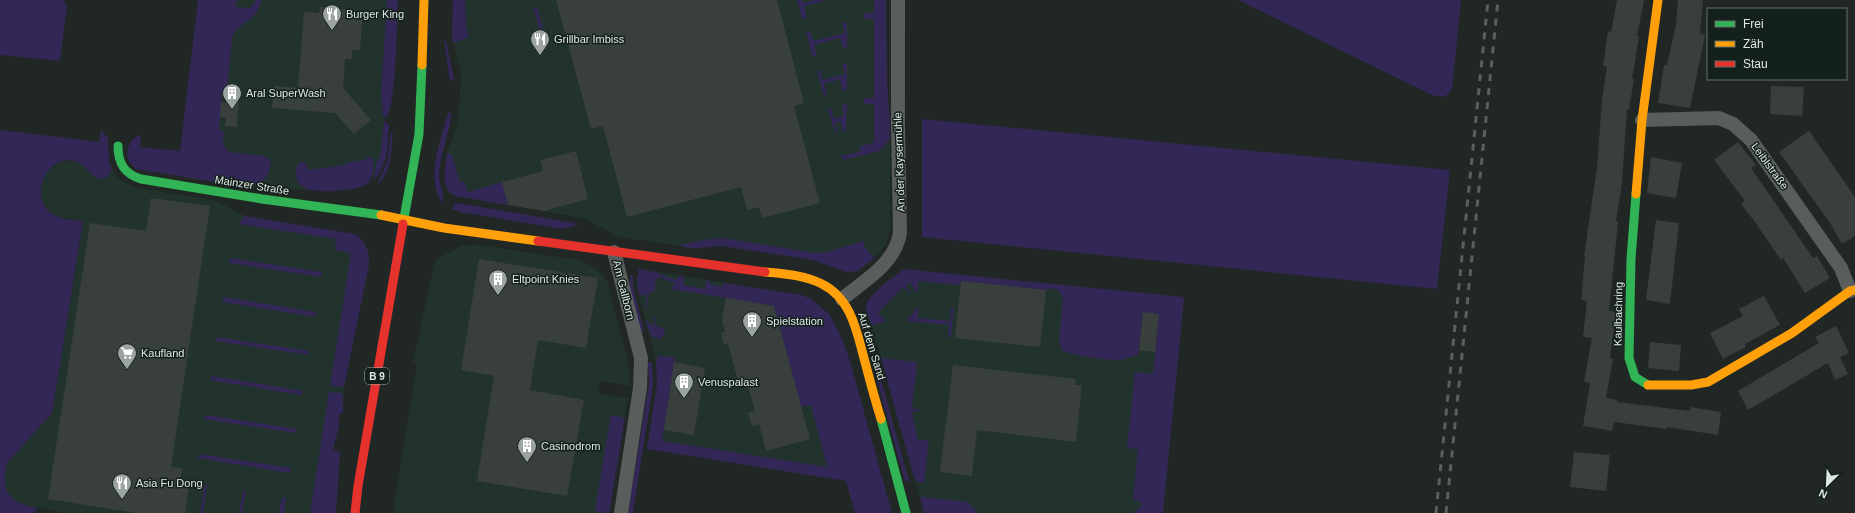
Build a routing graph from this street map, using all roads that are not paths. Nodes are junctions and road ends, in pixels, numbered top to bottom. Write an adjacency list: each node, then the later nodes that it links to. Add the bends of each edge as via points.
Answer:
1 (424, 0): 6 (street, B 9, via 419,134)
2 (898, 0): 9 (street, An der Kaysermühle, via 901,225 899,242 887,262)
3 (1658, 0): 4 (street, Kaulbachring)
4 (1642, 120): 8 (street, Leiblstraße, via 1719,118 1740,129 1751,140 1841,268); 8 (street, Kaulbachring, via 1631,259 1629,358 1633,376 1640,382 1661,386 1702,384 1812,321)
5 (118, 146): 6 (street, Mainzer Straße, via 120,164 135,178 262,199 368,212)
6 (404, 220): 7 (street, Am Gallborn); 10 (street, B 9)
7 (614, 252): 9 (street, Auf dem Sand, via 803,277 825,285); 11 (street, Am Gallborn, via 642,368)
8 (1852, 290)
9 (842, 299): 12 (street, Auf dem Sand, via 856,328)
10 (355, 513)
11 (620, 513)
12 (906, 513)

